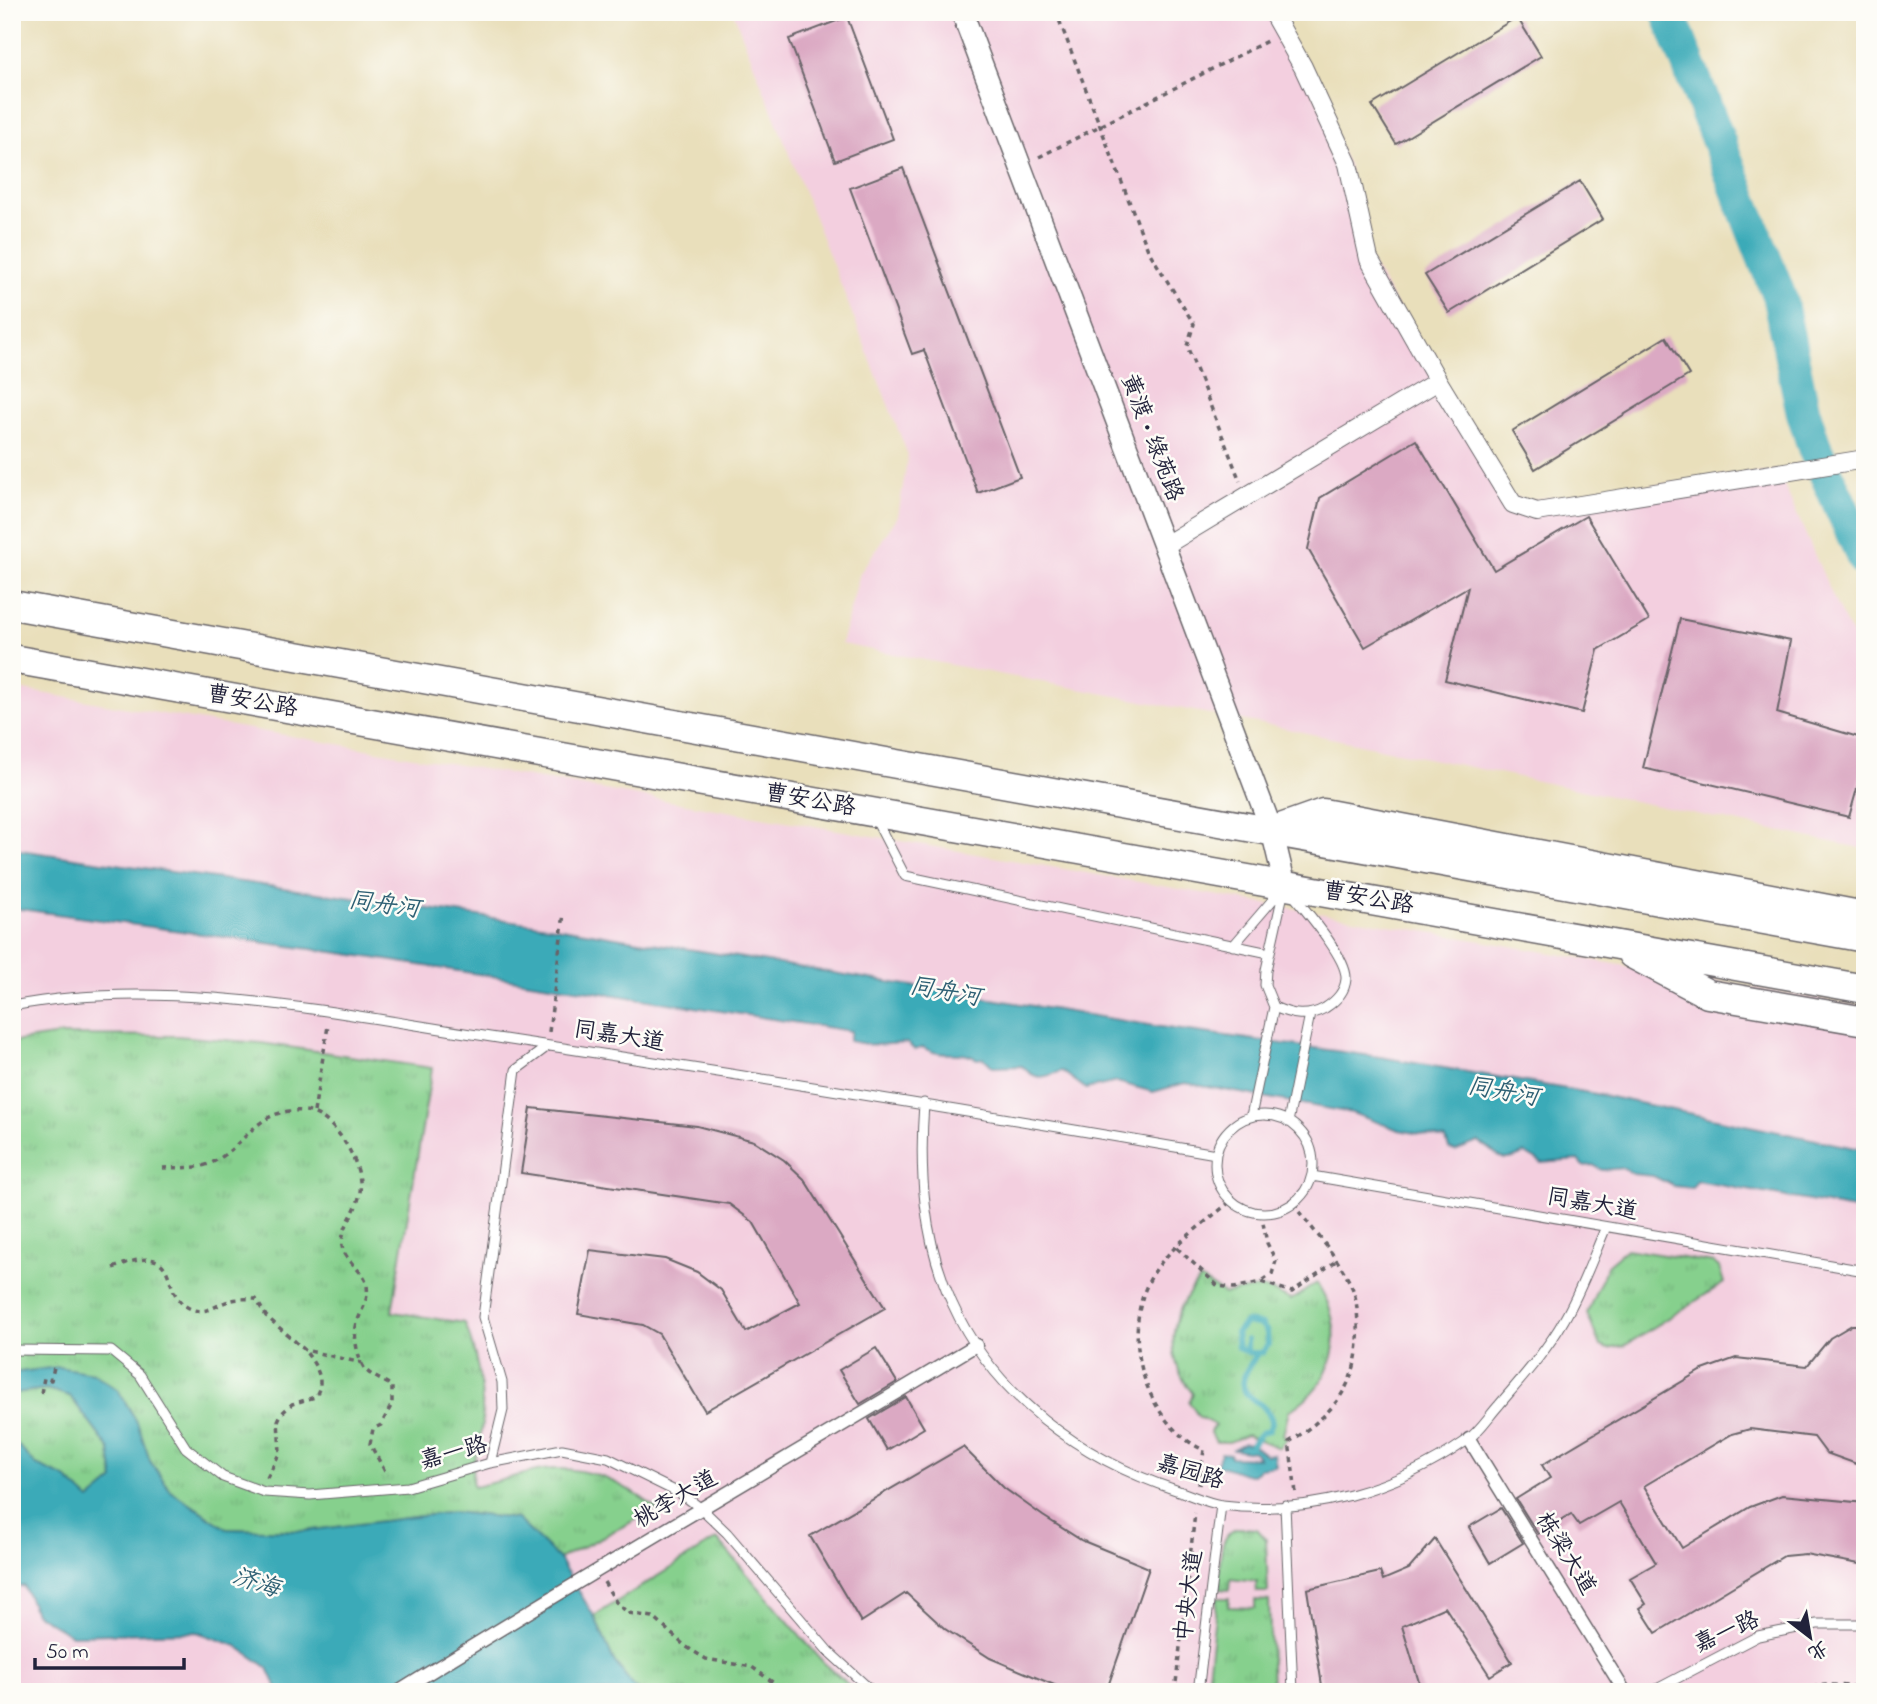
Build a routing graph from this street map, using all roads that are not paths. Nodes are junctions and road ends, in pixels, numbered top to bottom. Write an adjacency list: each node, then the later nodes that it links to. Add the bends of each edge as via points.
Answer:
1 (962, 12): 5 (street, 黄渡 • 绿苑路)
2 (1272, 12): 3 (street, via 1348,164 1368,258)
3 (1438, 381): 4 (street, via 1513,504 1537,512); 5 (street)
4 (1863, 459)
5 (1164, 545): 9 (street, 黄渡 • 绿苑路)
6 (12, 605): 9 (highway)
7 (12, 659): 8 (highway, 曹安公路)
8 (873, 812): 10 (highway, 曹安公路); 14 (lane, via 905,876)
9 (1272, 831): 10 (street, 黄渡 • 绿苑路); 11 (highway, via 1323,813); 12 (highway)
10 (1285, 885): 13 (highway, 曹安公路); 14 (lane); 15 (lane); 19 (lane, via 1334,949 1347,976 1335,1002)
11 (1865, 916)
12 (1865, 938)
13 (1608, 941): 16 (highway, 曹安公路); 20 (highway, 曹安公路, via 1708,994)
14 (1233, 946): 15 (lane)
15 (1269, 953): 18 (lane, via 1265,985)
16 (1865, 989)
17 (12, 1006): 21 (lane, 同嘉大道, via 112,997 238,999)
18 (1274, 1007): 19 (lane, via 1293,1015); 23 (lane)
19 (1310, 1014): 24 (lane)
20 (1865, 1021)
21 (548, 1046): 22 (lane, 同嘉大道); 32 (lane, via 516,1070 483,1317 502,1382 503,1410)
22 (924, 1103): 25 (lane, 同嘉大道); 29 (lane, 嘉园路, via 922,1192 932,1248 952,1303)
23 (1251, 1115): 24 (lane); 25 (lane, via 1230,1130)
24 (1288, 1122): 26 (lane, via 1301,1131 1309,1145)
25 (1216, 1154): 26 (lane, via 1218,1179 1231,1200 1245,1210 1278,1212 1305,1192)
26 (1312, 1176): 27 (lane, 同嘉大道)
27 (1606, 1227): 28 (lane, 同嘉大道); 31 (lane, 嘉园路, via 1564,1320 1525,1375)
28 (1865, 1271)
29 (976, 1345): 33 (lane, 嘉园路, via 1026,1406 1071,1442 1143,1479); 35 (street, 桃李大道)
30 (12, 1350): 32 (lane, 嘉一路, via 111,1351 140,1375 186,1448 223,1478 264,1492 310,1495 397,1488)
31 (1469, 1439): 34 (lane, 嘉园路, via 1416,1471 1352,1496); 41 (street, 栋梁大道)
32 (490, 1463): 35 (lane, 嘉一路, via 562,1449 608,1458 683,1495)
33 (1221, 1505): 34 (lane, 嘉园路); 39 (lane, 中央大道)
34 (1285, 1505): 40 (lane)
35 (703, 1510): 37 (street, 桃李大道, via 592,1571); 38 (lane, 嘉一路)
36 (1865, 1624): 42 (lane, 嘉一路, via 1817,1624 1758,1636)
37 (398, 1692)
38 (873, 1692)
39 (1198, 1692)
40 (1293, 1692)
41 (1625, 1692)
42 (1651, 1692)

